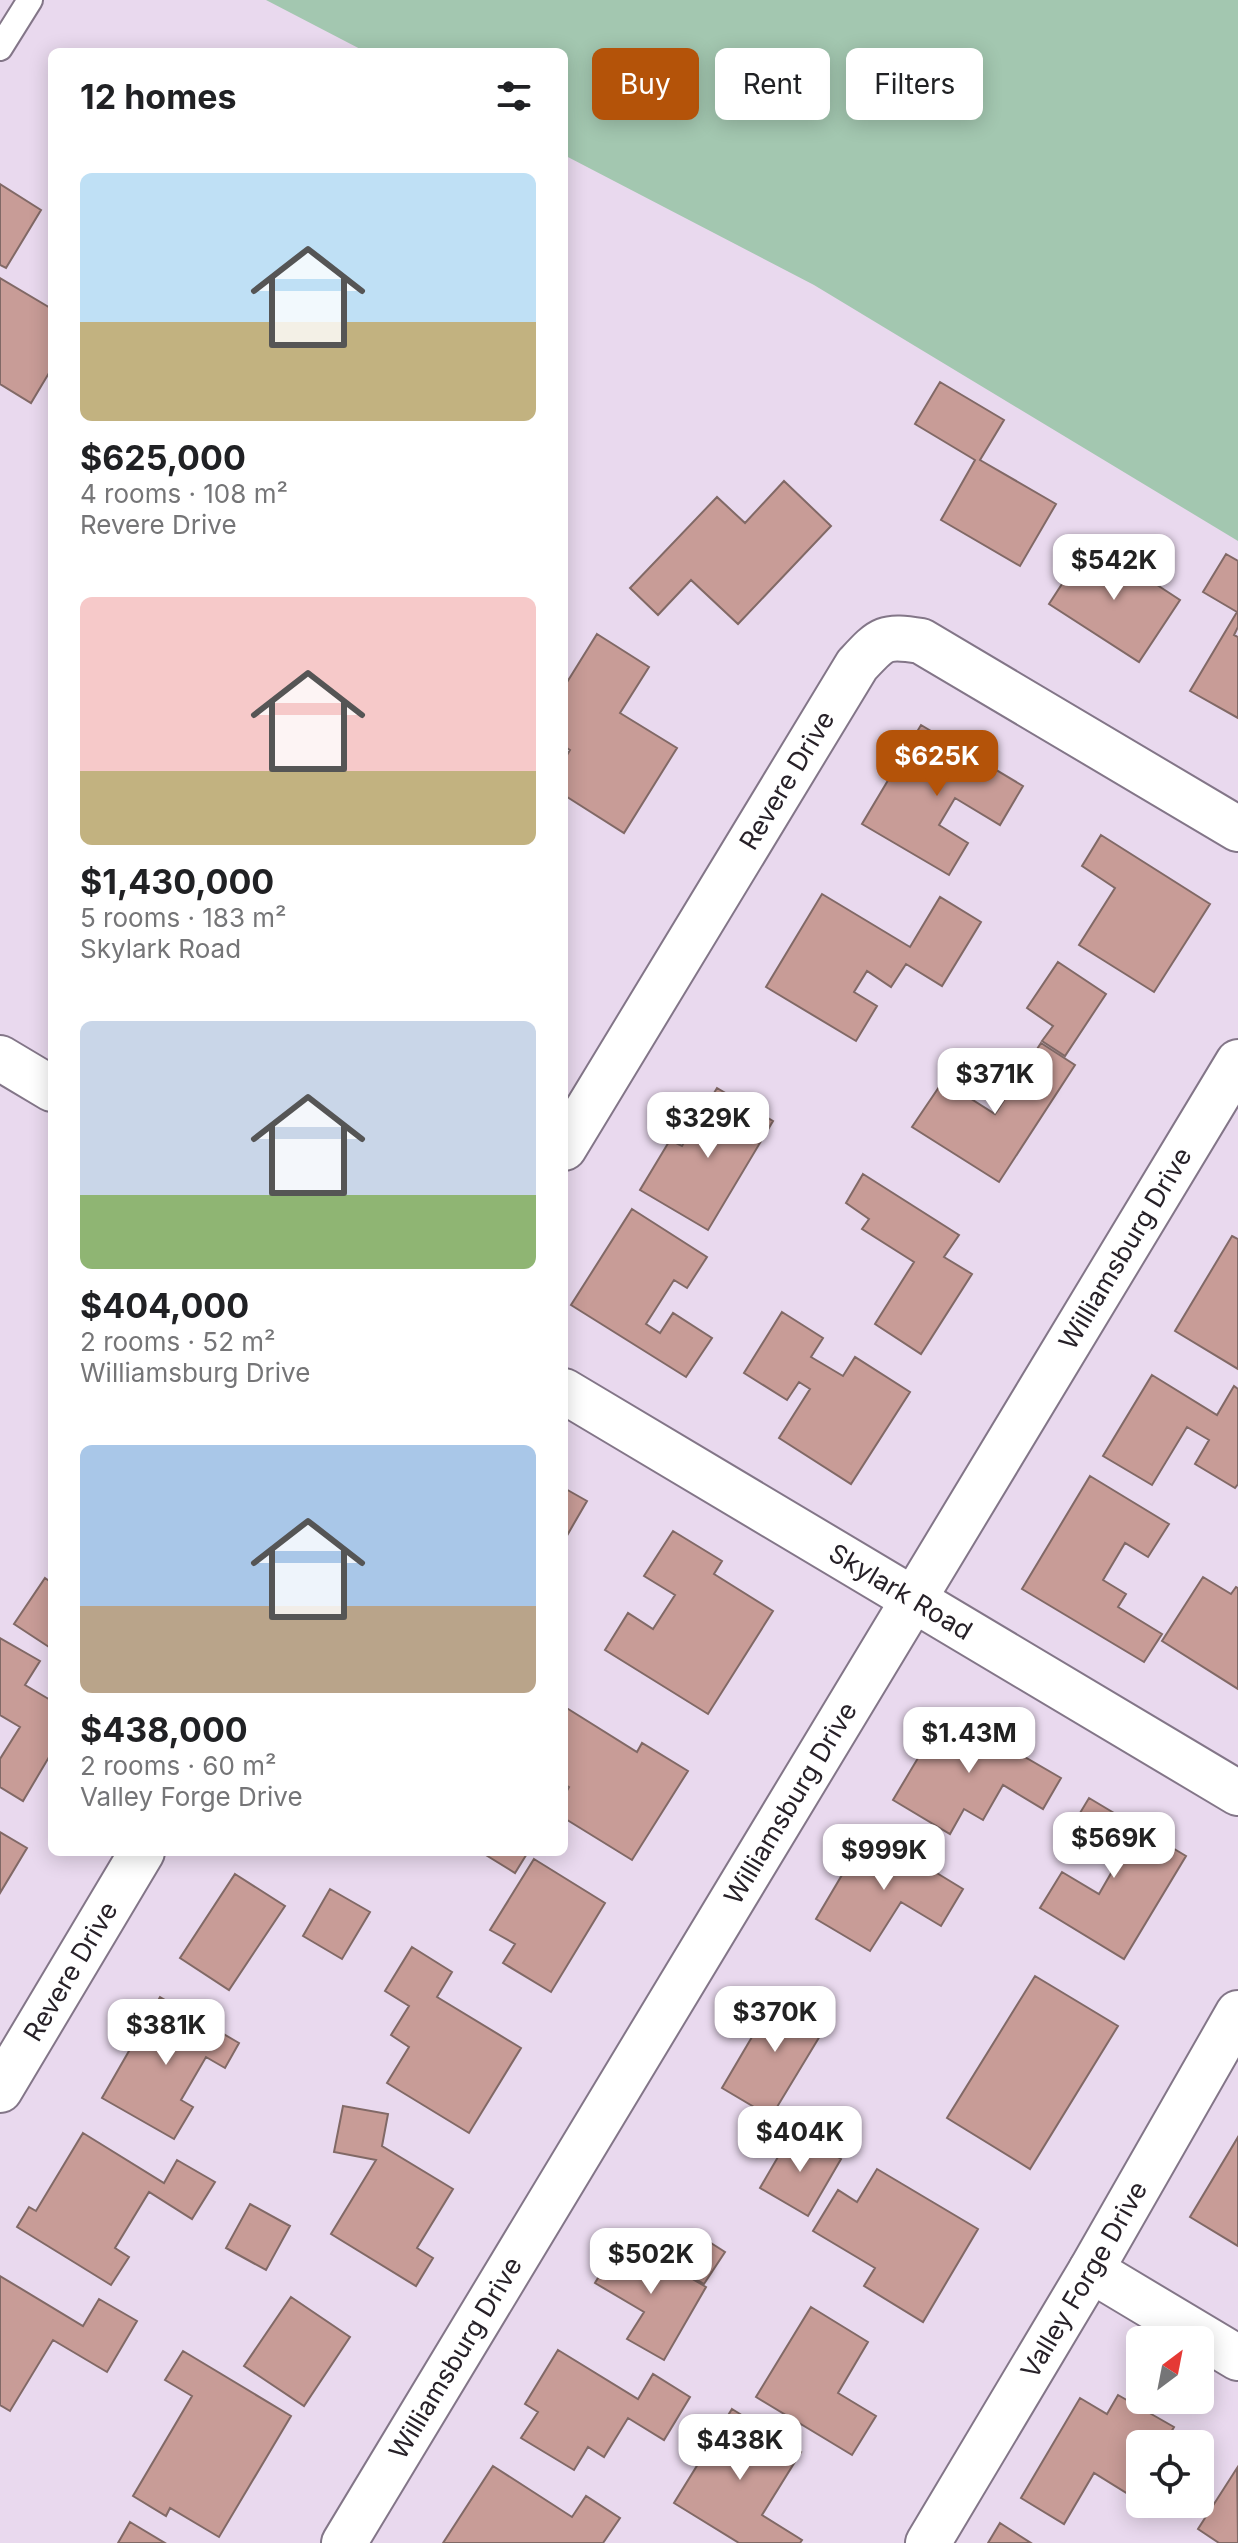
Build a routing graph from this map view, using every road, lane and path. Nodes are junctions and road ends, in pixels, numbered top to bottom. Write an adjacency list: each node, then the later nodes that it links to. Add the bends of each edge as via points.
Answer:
1 (30, 0): 2 (lane)
2 (0, 48)
3 (1238, 829): 7 (street, Revere Drive, via 921,641 893,636 857,665)
4 (0, 1058): 6 (street)
5 (1238, 1062): 9 (street, Williamsburg Drive)
6 (48, 1087)
7 (568, 1141)
8 (568, 1393): 9 (street, Skylark Road)
9 (912, 1599): 10 (street, Skylark Road); 16 (street, Williamsburg Drive)
10 (1238, 1793)
11 (140, 1856): 13 (street, Revere Drive)
12 (1238, 2013): 14 (street, Valley Forge Drive)
13 (0, 2090)
14 (1091, 2270): 15 (street); 17 (street, Valley Forge Drive)
15 (1238, 2358)
16 (344, 2543)
17 (928, 2543)

